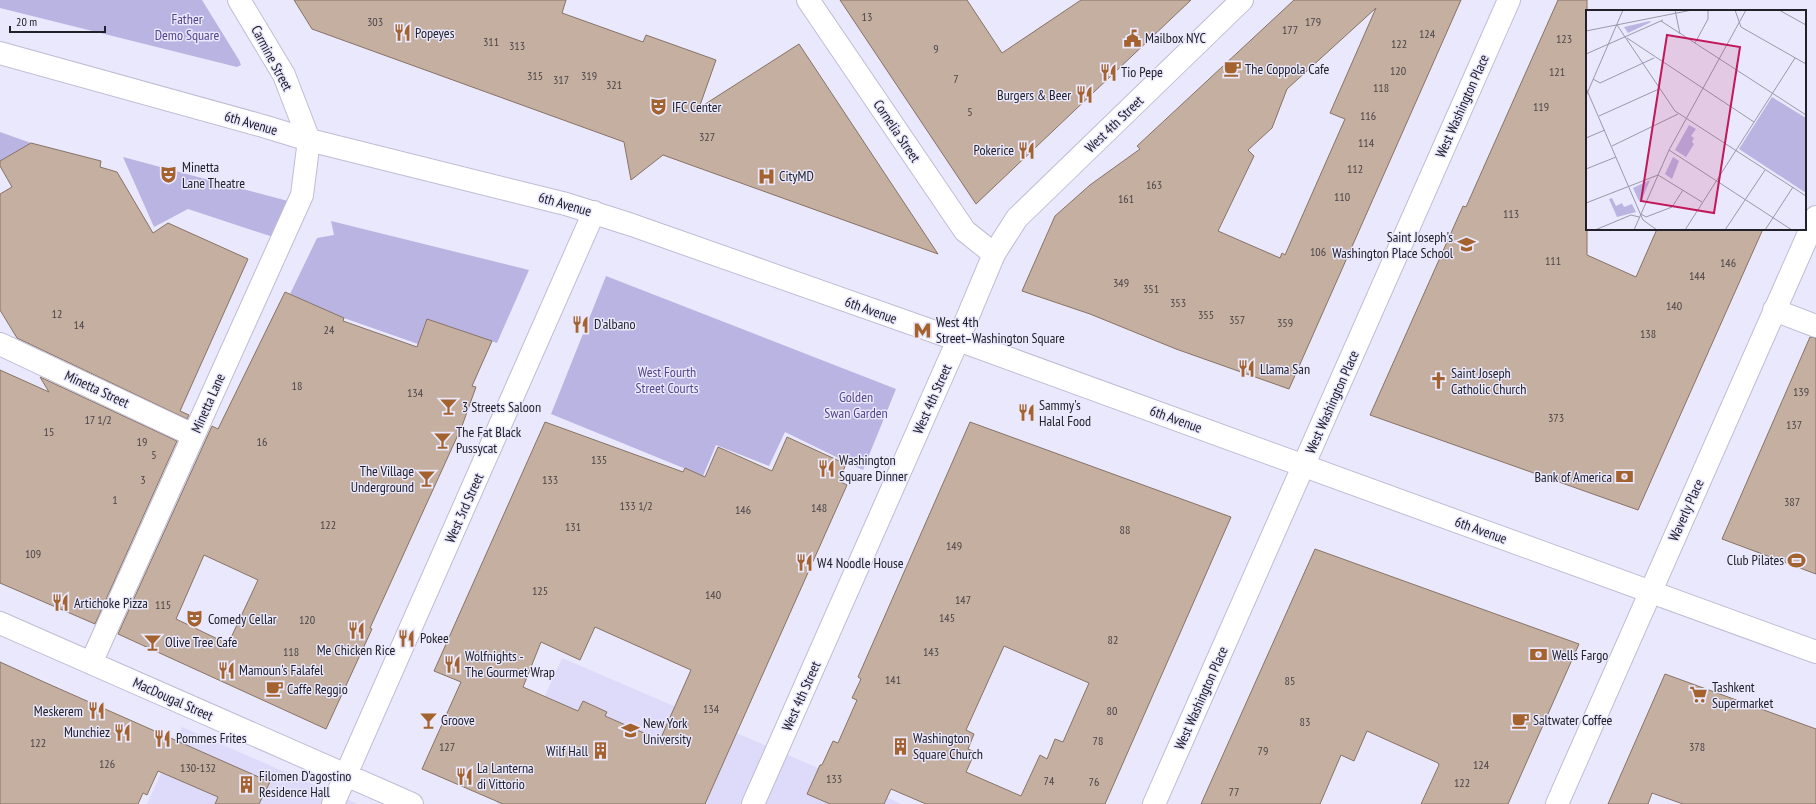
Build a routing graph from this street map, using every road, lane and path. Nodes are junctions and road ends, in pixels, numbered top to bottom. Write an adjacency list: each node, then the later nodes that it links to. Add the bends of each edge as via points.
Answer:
1 (239, 0): 6 (street, Carmine Street, via 284,75)
2 (808, 0): 9 (street, Cornelia Street, via 965,231)
3 (1508, 0): 15 (street, West Washington Place)
4 (1234, 3): 9 (street, West 4th Street, via 1017,218)
5 (0, 53): 6 (street, 6th Avenue)
6 (309, 140): 7 (street, 6th Avenue); 14 (street, Minetta Lane, via 302,196)
7 (594, 212): 12 (street, 6th Avenue); 20 (street, West 3rd Street)
8 (1816, 217): 10 (street, Waverly Place)
9 (994, 254): 12 (street, West 4th Street)
10 (1774, 310): 11 (street); 16 (street, Waverly Place)
11 (1816, 326)
12 (958, 340): 15 (street, 6th Avenue); 23 (street, West 4th Street)
13 (0, 344): 14 (street, Minetta Street)
14 (193, 434): 19 (street, Minetta Lane)
15 (1303, 466): 16 (street, 6th Avenue); 24 (street, West Washington Place)
16 (1651, 591): 18 (street, 6th Avenue); 25 (street, Waverly Place)
17 (0, 623): 19 (street, MacDougal Street)
18 (1816, 652)
19 (91, 663): 20 (street, MacDougal Street)
20 (346, 775): 21 (street, West 3rd Street); 22 (street, MacDougal Street)
21 (333, 804)
22 (412, 804)
23 (753, 804)
24 (1154, 804)
25 (1557, 804)

